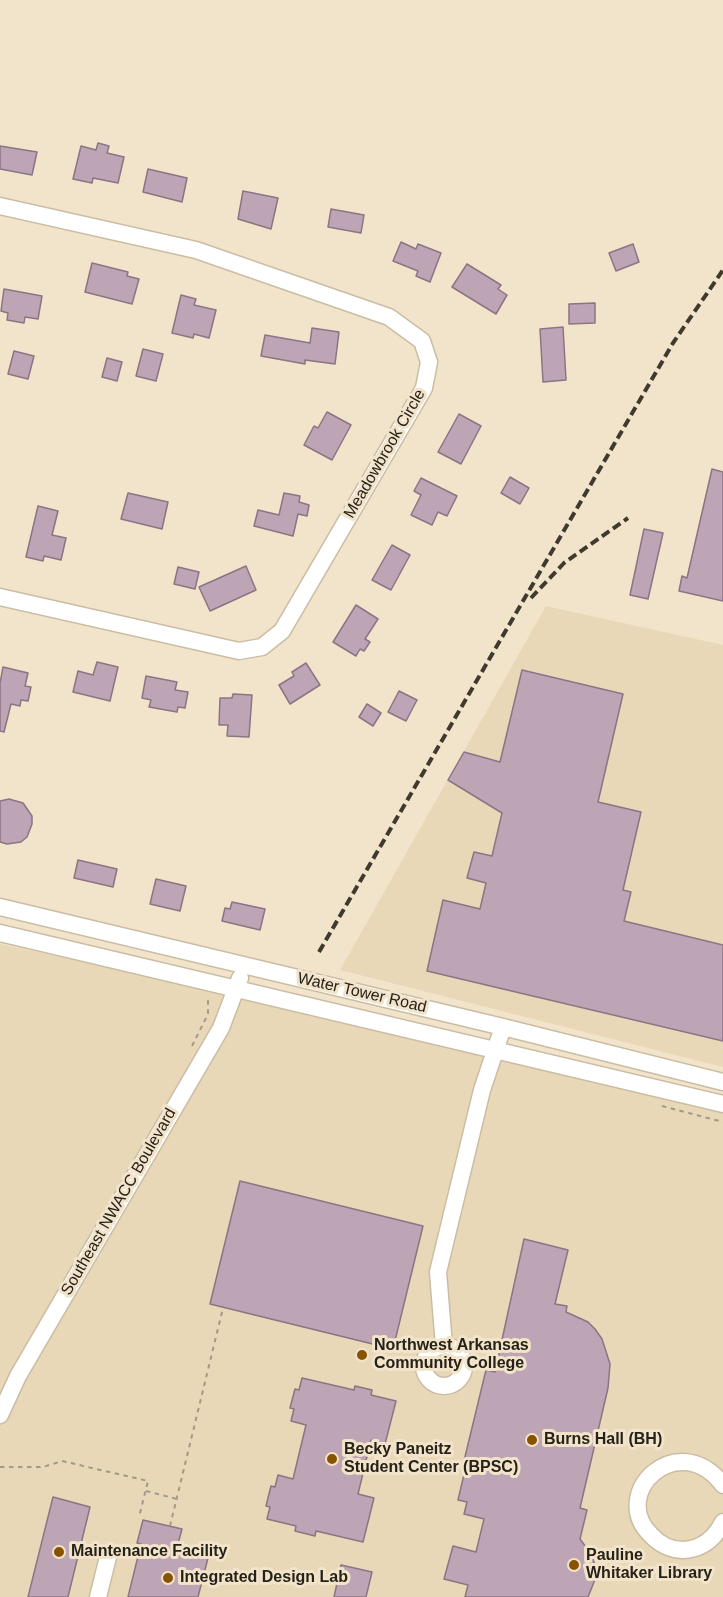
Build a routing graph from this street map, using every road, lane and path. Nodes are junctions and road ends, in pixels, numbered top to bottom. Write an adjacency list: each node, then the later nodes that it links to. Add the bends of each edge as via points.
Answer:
1 (0, 206): 2 (street, Meadowbrook Circle, via 196,250 388,316 422,341 429,362 424,388 407,419 282,631 262,647 239,651)
2 (0, 597)
3 (0, 907): 5 (street, Water Tower Road)
4 (0, 933): 6 (street, Water Tower Road)
5 (245, 966): 6 (street, Southeast NWACC Boulevard); 7 (street, Water Tower Road)
6 (236, 987): 8 (street, Water Tower Road); 13 (street, Southeast NWACC Boulevard, via 220,1028 18,1376)
7 (503, 1027): 8 (street); 9 (street, Water Tower Road)
8 (496, 1051): 10 (street, Water Tower Road); 12 (street, via 482,1090 438,1272)
9 (723, 1082)
10 (723, 1104)
11 (223, 1308): 17 (path)
12 (444, 1346)
13 (0, 1415)
14 (0, 1467): 16 (path, via 43,1467 63,1461 148,1481)
15 (723, 1485): 21 (street, via 710,1470 686,1461 670,1462 647,1478 638,1505 646,1531 669,1548 683,1550)
16 (146, 1491): 17 (path); 18 (path)
17 (177, 1499): 20 (path)
18 (139, 1517)
19 (723, 1522): 21 (street)
20 (170, 1526)
21 (716, 1542)
22 (109, 1553): 23 (street)
23 (98, 1597)

